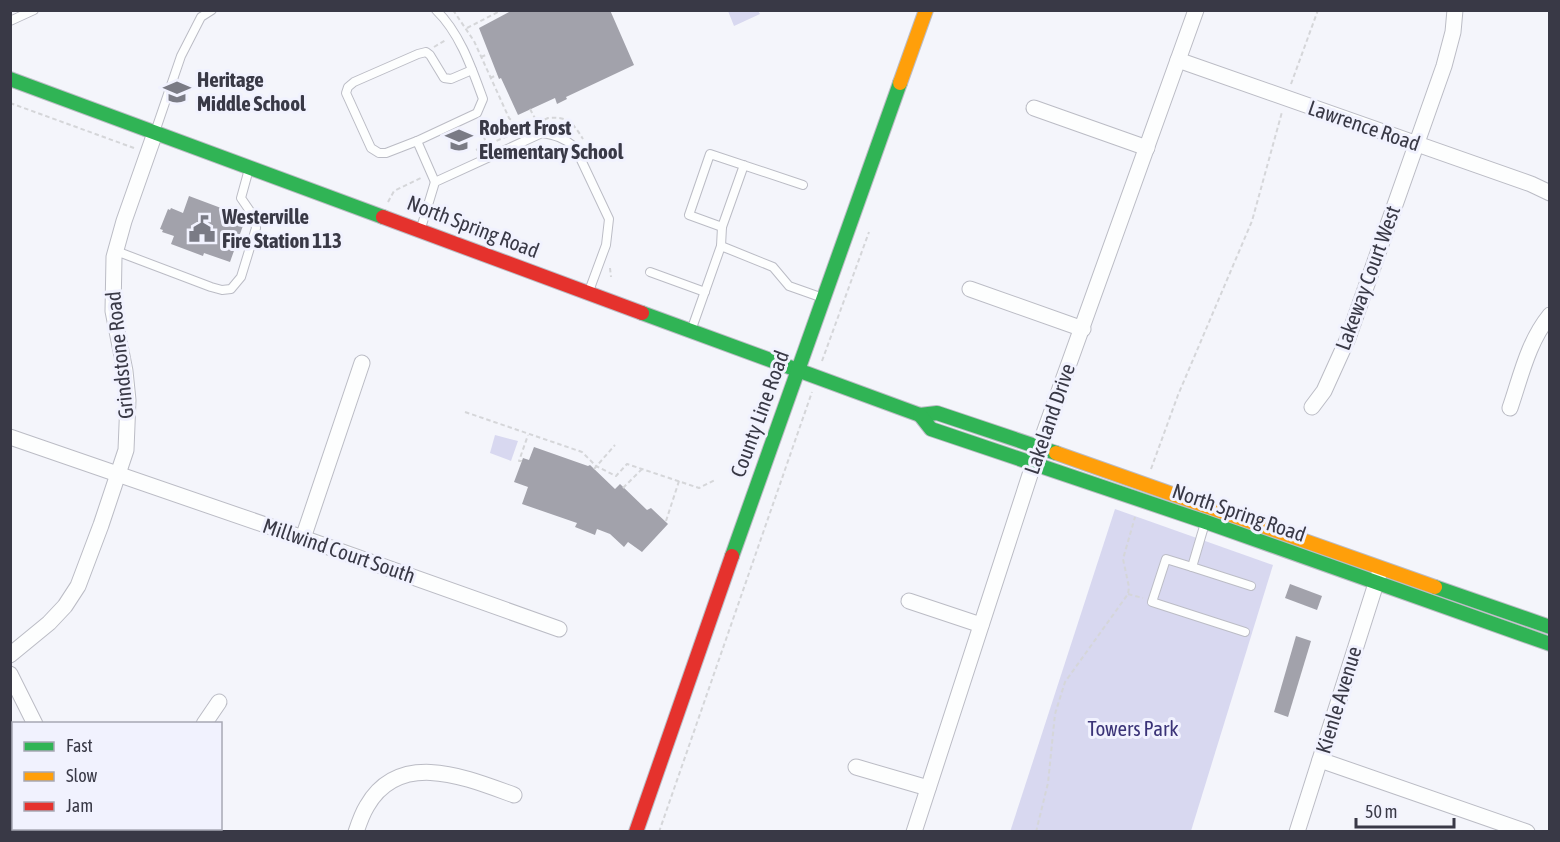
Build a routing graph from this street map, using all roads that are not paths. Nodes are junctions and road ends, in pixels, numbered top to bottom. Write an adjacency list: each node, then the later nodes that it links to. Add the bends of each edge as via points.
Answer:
1 (34, 10): 7 (lane)
2 (212, 10): 12 (lane, via 201,17 181,56)
3 (436, 10): 9 (lane, via 446,20)
4 (926, 10): 29 (main road, County Line Road)
5 (1196, 10): 8 (street, Lakeland Drive)
6 (1455, 10): 14 (street, Lakeway Court West, via 1450,45)
7 (10, 21)
8 (1178, 60): 14 (street, Lawrence Road); 15 (street, Lakeland Drive)
9 (472, 70): 13 (lane, via 483,99 477,113); 13 (lane, via 444,78 426,52 348,87 346,93 371,148 386,153)
10 (10, 79): 12 (main road, North Spring Road)
11 (1034, 108): 15 (street)
12 (155, 133): 17 (main road, North Spring Road); 24 (street, Grindstone Road)
13 (417, 141): 18 (lane)
14 (1416, 144): 20 (street, Lawrence Road); 35 (street, Lakeway Court West, via 1348,338 1324,391)
15 (1147, 148): 31 (street, Lakeland Drive)
16 (744, 165): 19 (lane); 21 (lane); 21 (lane, via 710,154 689,215)
17 (250, 167): 22 (main road, North Spring Road); 24 (lane, via 241,198 254,217 256,228 241,277 231,289 211,287)
18 (435, 182): 22 (lane); 28 (lane, via 542,133 566,139 575,147 609,219 606,245)
19 (803, 185)
20 (1550, 193)
21 (722, 227): 23 (lane)
22 (420, 230): 28 (main road, North Spring Road)
23 (721, 246): 27 (lane); 29 (lane, via 773,267 789,286)
24 (116, 251): 41 (street, Grindstone Road, via 113,311 125,370 129,420)
25 (650, 272): 27 (lane)
26 (970, 289): 31 (street)
27 (705, 292): 32 (lane)
28 (588, 294): 32 (main road, North Spring Road)
29 (824, 299): 34 (main road, County Line Road)
30 (1550, 315): 36 (street, via 1530,348)
31 (1083, 329): 39 (street, Lakeland Drive)
32 (691, 331): 34 (main road, North Spring Road)
33 (362, 363): 44 (street)
34 (799, 369): 37 (main road, North Spring Road); 65 (main road, County Line Road)
35 (1312, 407)
36 (1510, 408)
37 (920, 415): 39 (main road, North Spring Road, via 937,413); 40 (main road, North Spring Road, via 931,429)
38 (10, 437): 41 (street, Millwind Court South)
39 (1039, 447): 40 (street, Lakeland Drive); 42 (main road, North Spring Road)
40 (1034, 464): 43 (main road, North Spring Road); 50 (street, Lakeland Drive)
41 (118, 475): 44 (street, Millwind Court South); 55 (street, Grindstone Road, via 78,586 49,623)
42 (1210, 507): 43 (lane); 46 (main road, North Spring Road)
43 (1206, 522): 45 (lane); 47 (main road, North Spring Road)
44 (303, 538): 52 (street, Millwind Court South)
45 (1192, 567): 48 (lane); 53 (lane, via 1166,559 1152,602)
46 (1380, 568): 47 (street, Kienle Avenue); 51 (main road, North Spring Road)
47 (1376, 584): 54 (main road, North Spring Road); 60 (street, Kienle Avenue)
48 (1251, 586)
49 (909, 601): 50 (street)
50 (981, 625): 62 (street, Lakeland Drive)
51 (1550, 627)
52 (559, 629)
53 (1245, 632)
54 (1550, 644)
55 (10, 655)
56 (10, 674): 58 (street)
57 (219, 702): 59 (street)
58 (34, 722)
59 (205, 722)
60 (1320, 760): 67 (street, Kienle Avenue); 68 (street)
61 (856, 766): 62 (street)
62 (928, 788): 66 (street, Lakeland Drive)
63 (514, 795): 64 (street, via 442,772 410,774 395,779 371,800)
64 (356, 831)
65 (636, 831)
66 (914, 831)
67 (1297, 831)
68 (1527, 831)

